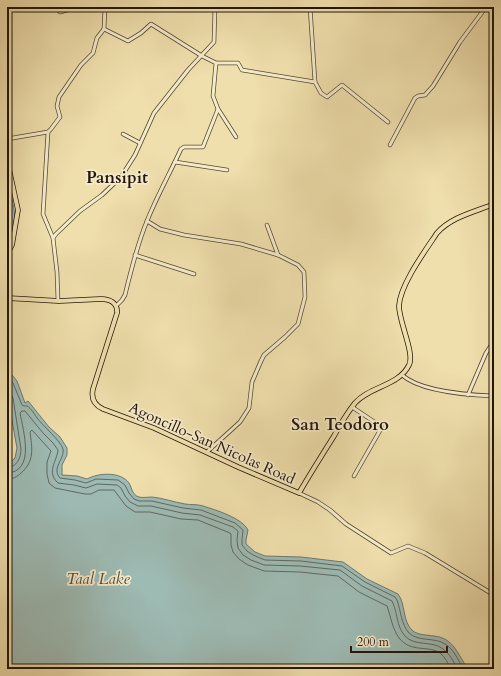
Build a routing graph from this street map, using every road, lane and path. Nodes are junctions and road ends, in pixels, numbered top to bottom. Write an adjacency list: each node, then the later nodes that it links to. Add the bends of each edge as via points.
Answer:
1 (56, 7): 2 (street, via 60,12)
2 (78, 7)
3 (105, 7): 7 (street)
4 (215, 7): 8 (street, via 214,42)
5 (310, 7): 10 (street)
6 (486, 7): 18 (street, via 460,42 433,86 425,95 415,98)
7 (104, 29): 8 (street, via 128,41 151,24); 13 (street, via 97,38 93,53 81,65 59,97 57,106 60,117)
8 (202, 56): 9 (street); 17 (street, via 154,113)
9 (216, 62): 10 (street, via 238,63 242,70); 11 (street, via 213,96)
10 (315, 82): 12 (street, via 321,93 327,97 342,85)
11 (218, 109): 15 (street); 20 (street, via 203,147 184,147)
12 (388, 122)
13 (48, 132): 16 (street); 25 (street, via 43,214)
14 (123, 134): 17 (street)
15 (236, 137)
16 (7, 139)
17 (140, 143): 25 (street, via 121,177 80,211)
18 (390, 145)
19 (7, 160): 26 (main road, via 18,210 12,245)
20 (175, 162): 21 (street); 23 (street)
21 (227, 170)
22 (494, 204): 34 (main road, via 458,218 443,227 433,238 405,285 400,315 411,359)
23 (146, 221): 27 (street); 28 (street, via 160,229 178,234 241,244)
24 (267, 225): 28 (street)
25 (53, 238): 31 (street, via 58,272)
26 (7, 254)
27 (135, 256): 29 (street); 32 (street, via 125,295)
28 (278, 256): 38 (street, via 298,264 304,272 305,297 298,324 264,355 252,382 250,408 240,422)
29 (194, 274)
30 (7, 298): 31 (main road)
31 (58, 301): 32 (main road, via 106,299)
32 (116, 306): 38 (main road, Agoncillo-San Nicolas Road, via 116,318 93,389 92,398 96,405)
33 (494, 341): 35 (street, via 483,359)
34 (402, 376): 35 (street, via 409,381 439,390); 37 (main road, Agoncillo-San Nicolas Road, via 365,394)
35 (468, 395): 36 (street)
36 (494, 396)
37 (352, 407): 39 (street, via 382,427); 40 (main road, Agoncillo-San Nicolas Road)
38 (206, 452): 40 (main road, Agoncillo-San Nicolas Road)
39 (354, 476)
40 (298, 493): 41 (street, via 324,506 391,553 408,546 425,553)
41 (494, 595)

